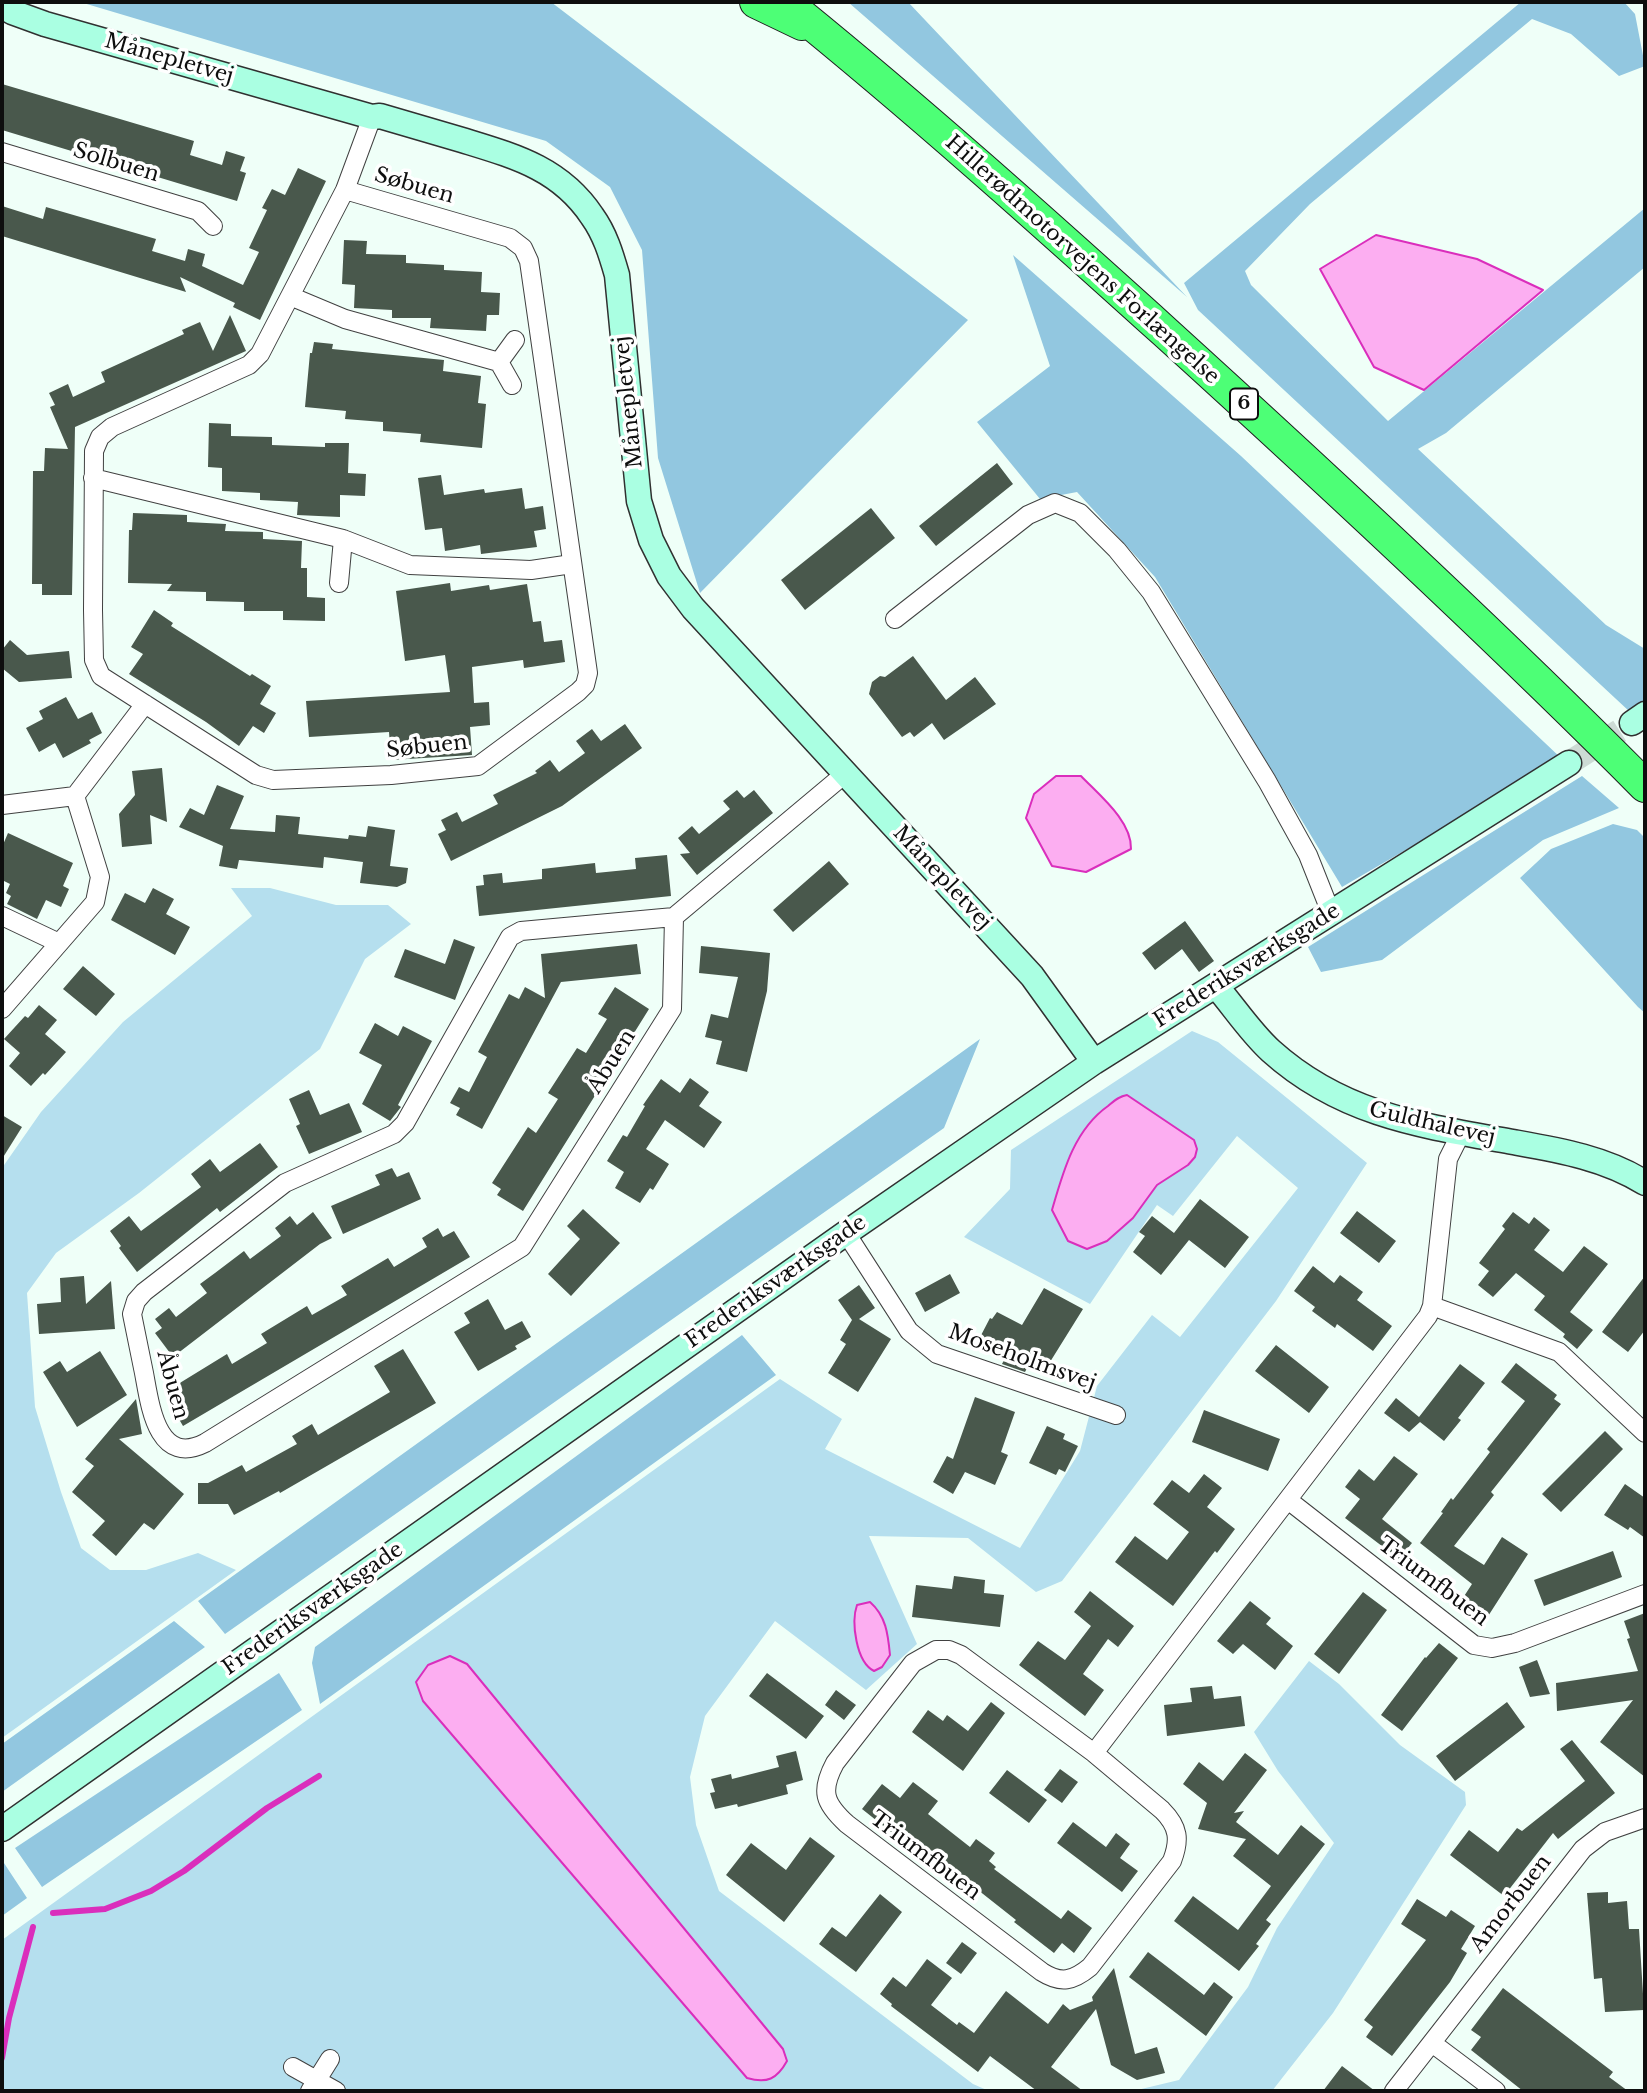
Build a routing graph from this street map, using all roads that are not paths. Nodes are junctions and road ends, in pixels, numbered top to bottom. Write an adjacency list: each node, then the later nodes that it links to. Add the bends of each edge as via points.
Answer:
1 (756, 2): 4 (highway)
2 (785, 2): 4 (highway, Hillerødmotorvejens Forlængelse / 6)
3 (2, 6): 5 (street, Månepletvej, via 45,24)
4 (829, 37): 21 (highway, Hillerødmotorvejens Forlængelse / 6, via 1330,481)
5 (372, 117): 7 (street, Søbuen); 20 (street, Månepletvej, via 520,157 573,192 593,216 617,275 639,501 651,540 669,576 693,608)
6 (2, 152): 8 (street, Solbuen, via 198,211)
7 (345, 190): 9 (street, Søbuen); 15 (street, Søbuen, via 510,238 523,248 529,261)
8 (213, 226)
9 (290, 296): 11 (street, via 345,319); 13 (street, Søbuen, via 260,354 249,365 100,436 93,451)
10 (515, 340): 11 (street)
11 (499, 362): 12 (street)
12 (512, 385)
13 (93, 478): 14 (street); 18 (street, Søbuen, via 94,660 102,676)
14 (343, 538): 15 (street, via 410,565 531,570); 16 (street)
15 (572, 564): 18 (street, Søbuen, via 588,673 585,685 478,766 273,780 256,775)
16 (339, 583)
17 (895, 619): 24 (street, via 1028,515 1055,503 1080,513 1117,550 1158,604 1267,781 1308,855)
18 (145, 704): 22 (street)
19 (1569, 763): 24 (street, Frederiksværksgade)
20 (846, 773): 26 (street); 30 (street, Månepletvej, via 1032,976)
21 (1645, 786)
22 (75, 796): 23 (street); 27 (street, via 100,877 95,902)
23 (2, 805)
24 (1331, 913): 28 (street, Frederiksværksgade)
25 (2, 916): 27 (street)
26 (674, 917): 26 (street, Åbuen, via 521,931 510,937 394,1135 285,1183 144,1292 132,1314 156,1424 167,1441 189,1449 205,1443 522,1247 672,1009)
27 (59, 943): 29 (street)
28 (1216, 986): 30 (street, Frederiksværksgade); 31 (street, Guldhalevej, via 1269,1050 1337,1098 1375,1114)
29 (2, 1009)
30 (1094, 1062): 33 (street, Frederiksværksgade)
31 (1461, 1133): 32 (street, Guldhalevej, via 1559,1151 1624,1170); 34 (street, via 1448,1159)
32 (1645, 1183)
33 (846, 1233): 35 (street, Moseholmsvej, via 909,1331 937,1354); 41 (street, Frederiksværksgade)
34 (1432, 1306): 36 (street, via 1559,1352); 37 (street, via 1423,1325)
35 (1116, 1415)
36 (1645, 1433)
37 (1288, 1500): 38 (street, Triumfbuen, via 1474,1645 1492,1648 1515,1643); 39 (street)
38 (1645, 1594)
39 (1094, 1753): 39 (street, Triumfbuen, via 1171,1819 1178,1846 1172,1861 1090,1966 1067,1981 1042,1972 847,1824 835,1813 825,1790 835,1763 913,1663 936,1650 961,1655)
40 (1645, 1818): 42 (street, Amorbuen, via 1605,1832 1583,1849)
41 (2, 1829)
42 (1432, 2043): 47 (street, Amorbuen); 48 (street)
43 (330, 2059): 45 (street)
44 (293, 2067): 45 (street)
45 (313, 2086): 46 (street)
46 (336, 2091)
47 (1394, 2091)
48 (1496, 2091)

